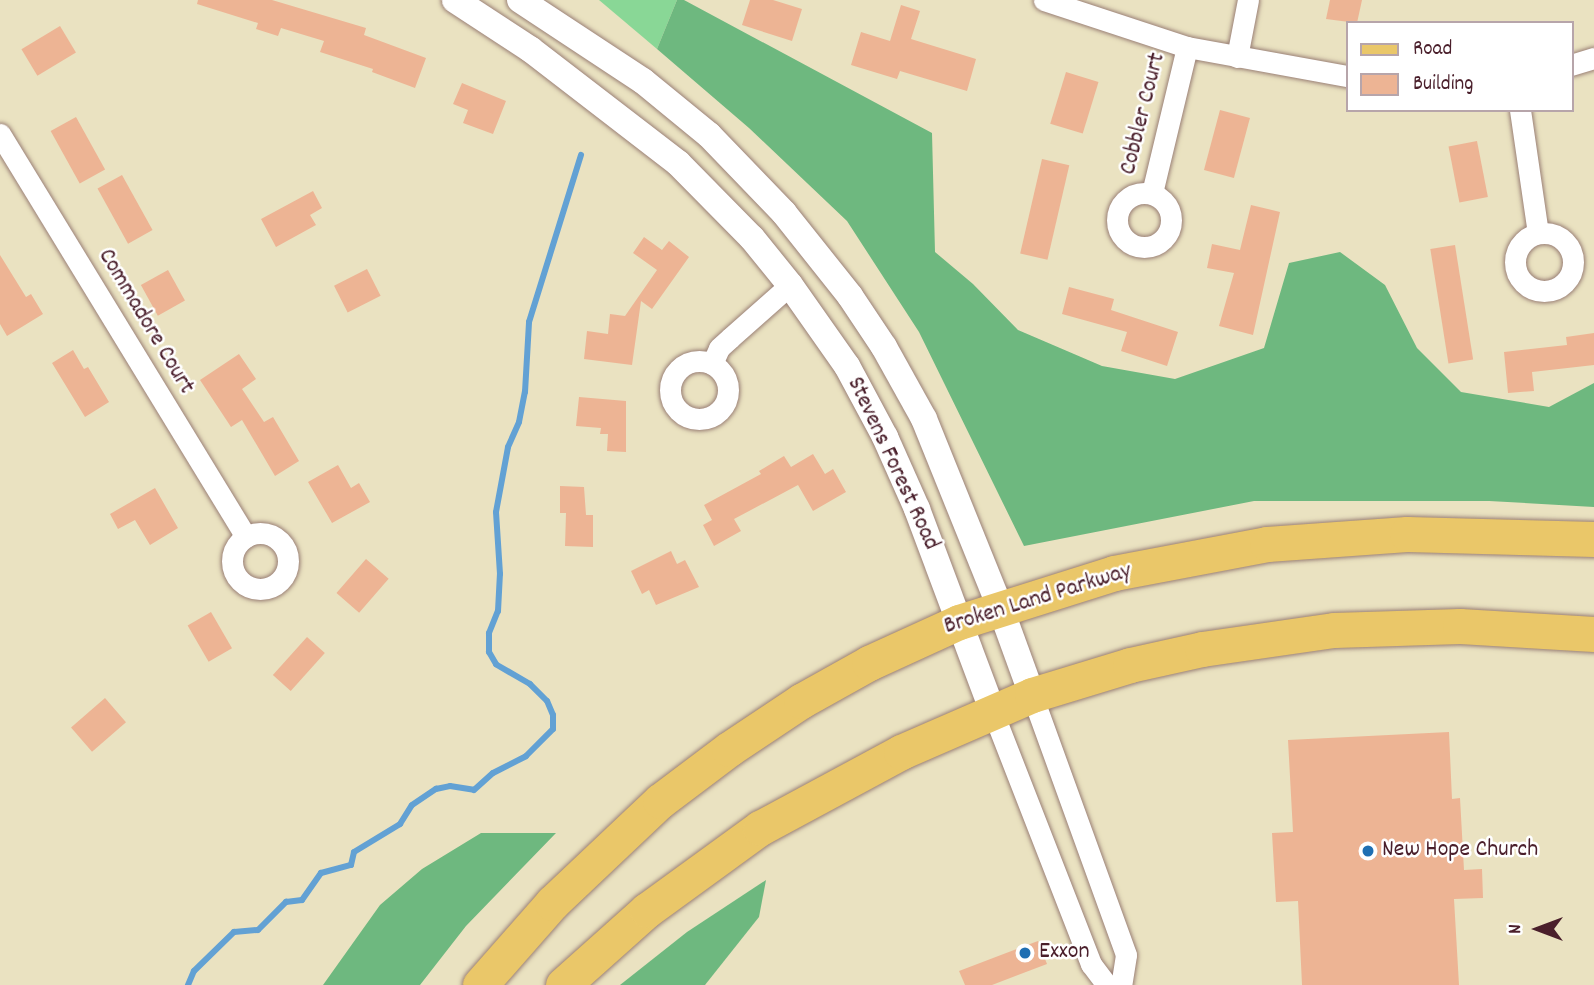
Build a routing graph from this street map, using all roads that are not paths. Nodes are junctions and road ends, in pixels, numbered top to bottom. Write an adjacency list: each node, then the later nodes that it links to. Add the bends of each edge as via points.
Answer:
1 (455, 0): 14 (street, Stevens Forest Road, via 530,49 677,163 752,238)
2 (520, 0): 18 (street, Stevens Forest Road, via 643,81 709,135 763,189 823,260 884,347 924,419)
3 (1044, 0): 5 (street)
4 (1248, 0): 6 (street)
5 (1188, 47): 6 (street); 12 (street, Cobbler Court)
6 (1237, 57): 9 (street)
7 (1594, 58): 8 (street)
8 (1573, 64)
9 (1346, 76)
10 (1520, 112): 13 (street)
11 (0, 134): 16 (street, Commadore Court)
12 (1152, 193)
13 (1538, 233)
14 (790, 285): 15 (street, via 719,348); 19 (street, Stevens Forest Road, via 847,366 885,437)
15 (712, 364)
16 (246, 537)
17 (1594, 539): 18 (main road, Broken Land Parkway, via 1407,534 1267,544 1114,573)
18 (1000, 607): 19 (main road, Broken Land Parkway); 21 (street, Stevens Forest Road)
19 (959, 622): 22 (street, Stevens Forest Road); 23 (main road, Broken Land Parkway, via 869,663 801,701 660,801 552,903)
20 (1594, 634): 21 (main road, via 1460,626 1334,630 1202,649)
21 (1032, 695): 22 (main road); 26 (street, Stevens Forest Road, via 1126,955)
22 (992, 710): 24 (main road, via 828,789 760,828 647,910); 25 (street, Stevens Forest Road, via 1091,964)
23 (480, 985)
24 (564, 985)
25 (1107, 985)
26 (1121, 985)

